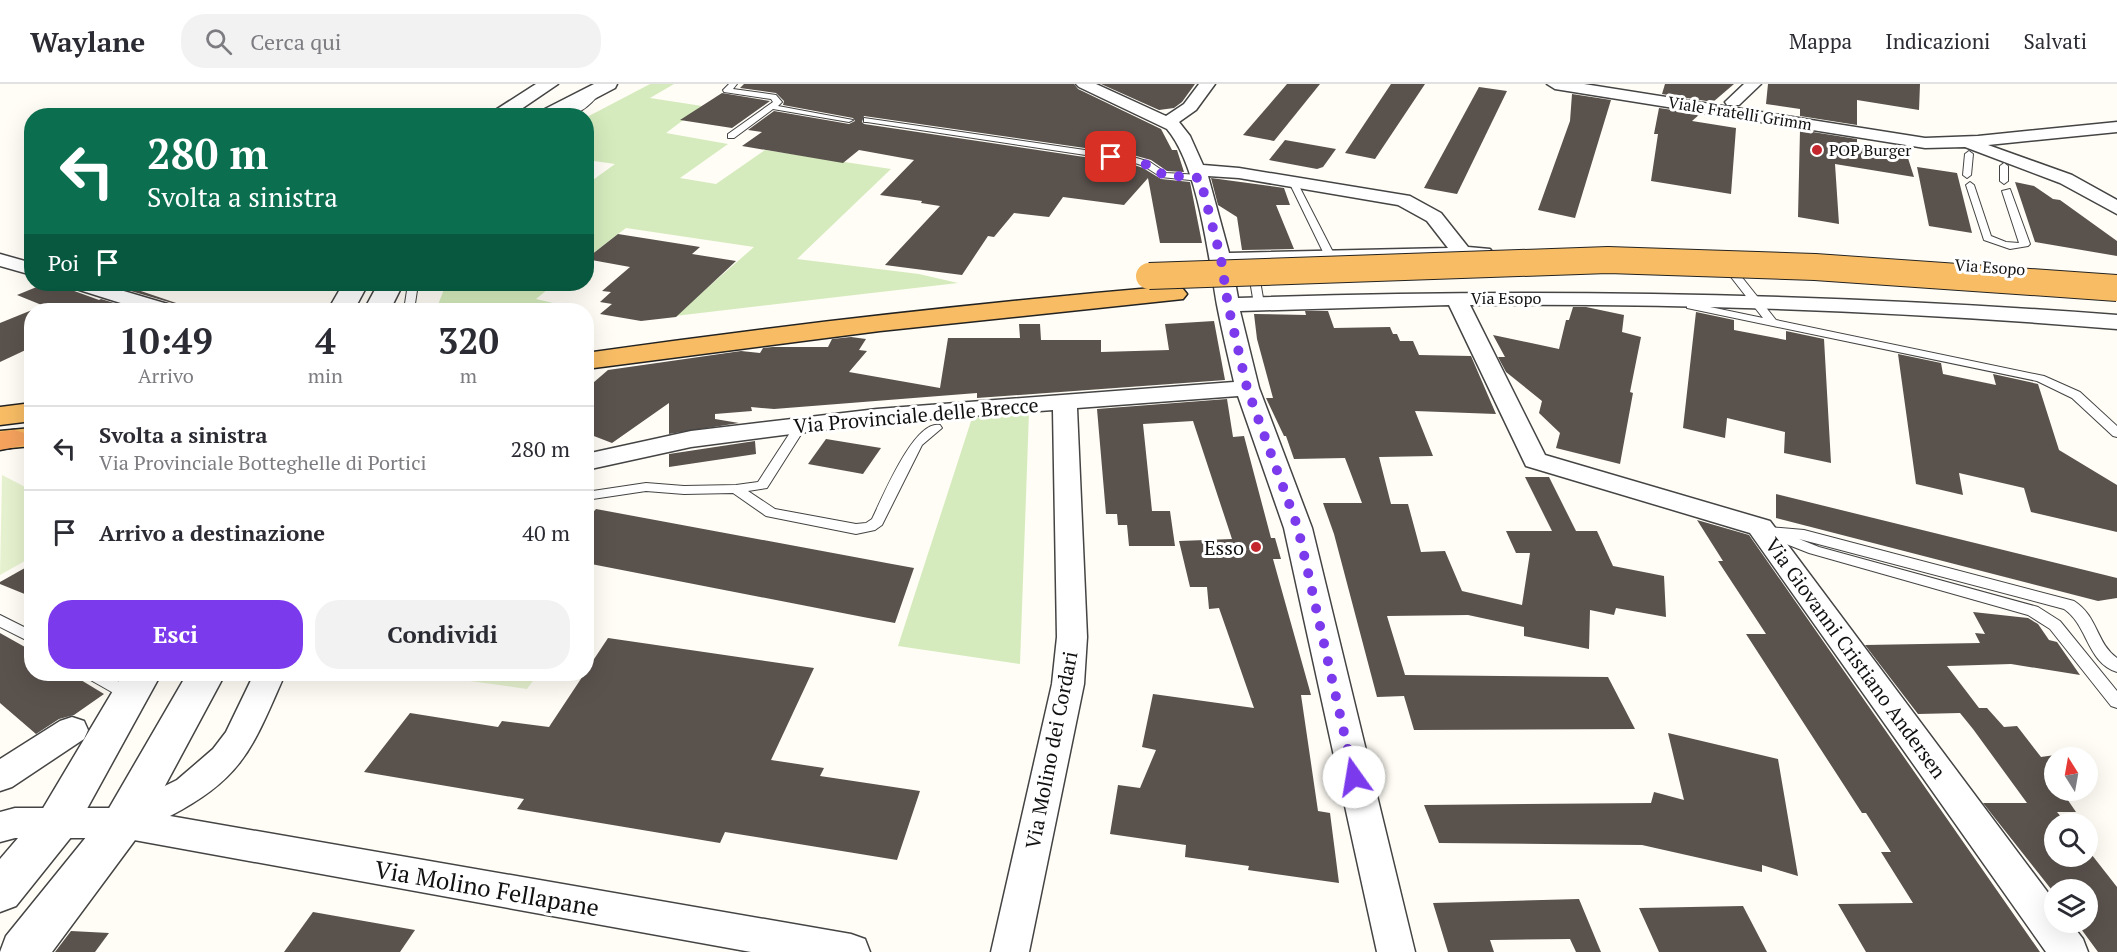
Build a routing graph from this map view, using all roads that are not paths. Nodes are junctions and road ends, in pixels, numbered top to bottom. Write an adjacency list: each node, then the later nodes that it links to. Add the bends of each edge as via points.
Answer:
1 (549, 84): 11 (street)
2 (733, 84): 10 (lane, via 727,90 777,99)
3 (1084, 84): 17 (street)
4 (1207, 84): 17 (street, via 1190,107)
5 (1555, 84): 20 (street, Viale Fratelli Grimm)
6 (1610, 84): 9 (street, Viale Fratelli Grimm)
7 (1753, 84): 9 (street)
8 (604, 86): 12 (street); 13 (lane)
9 (1733, 102): 20 (street, Viale Fratelli Grimm, via 1881,125)
10 (773, 107): 15 (lane); 19 (lane)
11 (509, 108)
12 (561, 108)
13 (579, 108)
14 (2117, 113): 20 (street, Viale Fratelli Grimm)
15 (849, 120)
16 (867, 120): 22 (lane, via 1132,159 1164,175)
17 (1167, 123): 22 (street, via 1182,136)
18 (2117, 127): 21 (street)
19 (731, 136)
20 (1929, 139): 21 (street)
21 (1966, 148): 23 (street); 23 (lane, via 1969,180 1987,238 2017,247 2025,244); 25 (street, via 2066,179)
22 (1199, 174): 24 (street, via 1239,173); 31 (street)
23 (2005, 179): 26 (street, via 2056,187)
24 (1293, 182): 27 (street, via 1415,204 1434,217); 29 (lane)
25 (2117, 208)
26 (2117, 227)
27 (1462, 253): 28 (street, Via Esopo); 29 (street, Via Esopo)
28 (1718, 254): 36 (lane); 37 (street, Via Esopo, via 1983,266)
29 (1330, 256): 30 (street, Via Esopo)
30 (1250, 258): 31 (street, Via Esopo); 38 (lane)
31 (1221, 259): 46 (street)
32 (0, 260): 33 (street)
33 (24, 267)
34 (1582, 273): 38 (lane, Via Esopo)
35 (1664, 273): 36 (lane, Via Esopo)
36 (1734, 274): 42 (lane); 43 (lane, Via Esopo)
37 (2117, 277)
38 (1256, 280): 45 (lane)
39 (2117, 288): 51 (highway, bridge, via 1815,267 1608,260 1318,269 1149,276 834,305)
40 (102, 291): 44 (street)
41 (1456, 298): 42 (street, Via Esopo); 45 (street, Via Esopo); 65 (street, Via Giovanni Cristiano Andersen, via 1535,460 1755,524)
42 (1754, 300): 49 (street, Via Esopo); 50 (lane)
43 (2117, 300)
44 (141, 303)
45 (1259, 304): 46 (street, Via Esopo)
46 (1228, 305): 53 (street)
47 (1691, 306): 50 (lane)
48 (2117, 308): 52 (highway, via 1995,298 1664,284 1491,282 1331,287 1015,307 838,326)
49 (2117, 321)
50 (1772, 322): 55 (lane, via 2040,378 2076,395)
51 (594, 337)
52 (594, 360)
53 (1247, 388): 54 (street, Via Provinciale delle Brecce); 82 (street, via 1298,528)
54 (1065, 402): 58 (street, Via Provinciale delle Brecce); 81 (street, Via Molino dei Cordari, via 1072,637 1068,684)
55 (2103, 419): 57 (lane); 60 (lane)
56 (24, 420): 61 (highway)
57 (2117, 423)
58 (801, 425): 62 (street, Via Provinciale delle Brecce, via 691,439); 63 (lane, via 762,485)
59 (936, 429): 63 (lane, via 917,443 870,527 856,529 771,513)
60 (2117, 433)
61 (9, 434)
62 (594, 460)
63 (736, 489): 64 (lane, via 646,487)
64 (594, 495)
65 (1763, 530): 68 (lane, via 1804,534 2069,605 2083,614 2101,654); 72 (lane, via 1814,550 2033,611 2055,625); 83 (street, Via Giovanni Cristiano Andersen)
66 (0, 620): 67 (lane)
67 (24, 634)
68 (2117, 666)
69 (202, 681): 76 (street)
70 (265, 681): 76 (street, via 239,740 225,759 189,790)
71 (136, 684): 75 (street)
72 (2117, 702)
73 (72, 730): 74 (street)
74 (0, 777)
75 (57, 823): 76 (street); 77 (street); 78 (street)
76 (123, 823): 79 (street); 80 (street, Via Molino Fellapane)
77 (0, 826)
78 (0, 892)
79 (23, 952)
80 (851, 952)
81 (1010, 952)
82 (1396, 952)
83 (2069, 952)

